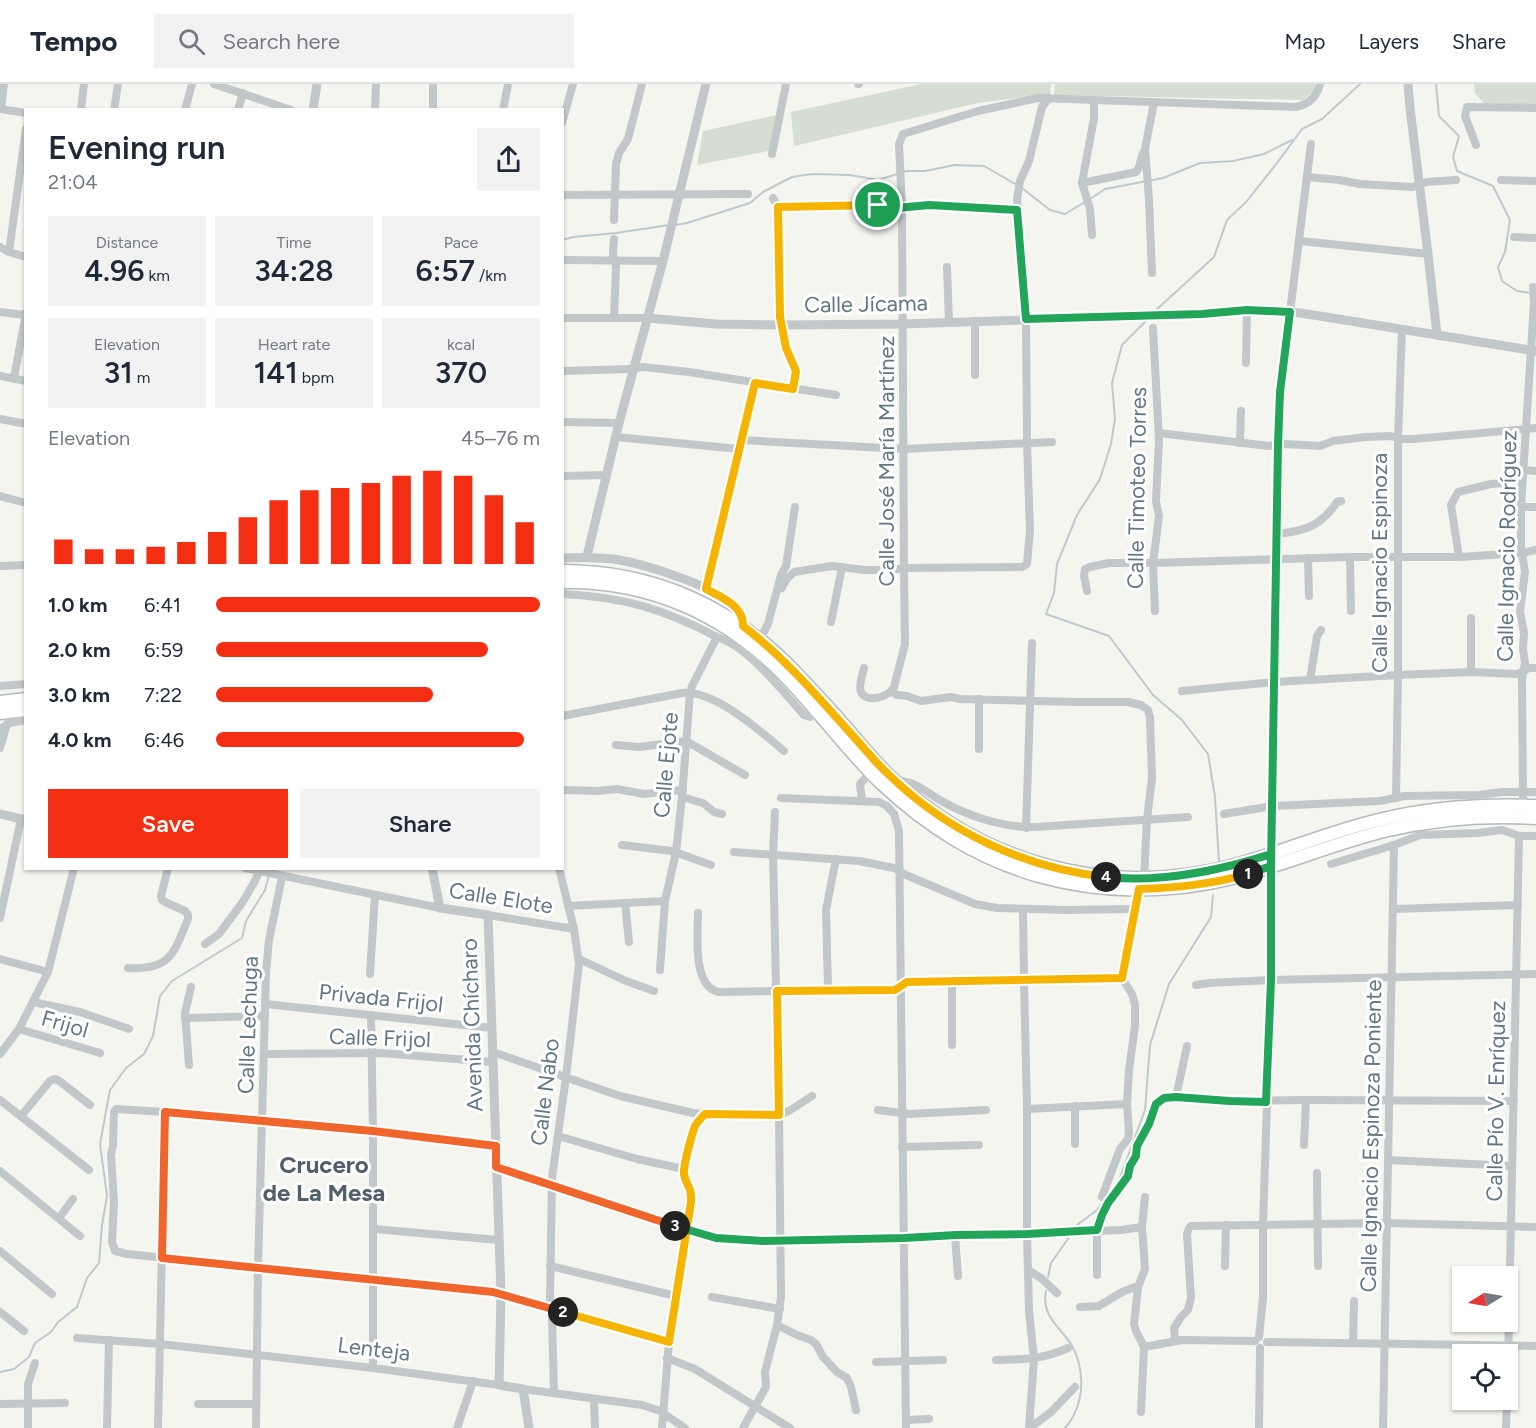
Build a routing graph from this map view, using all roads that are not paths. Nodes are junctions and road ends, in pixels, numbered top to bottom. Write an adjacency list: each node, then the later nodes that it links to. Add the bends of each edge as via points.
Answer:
1 (4, 84): 30 (street)
2 (84, 84): 20 (street)
3 (118, 84): 21 (street)
4 (192, 84): 22 (street)
5 (214, 84): 16 (street)
6 (318, 84): 25 (street)
7 (376, 84): 26 (street)
8 (433, 84): 27 (street)
9 (508, 84): 28 (street)
10 (573, 84): 32 (street)
11 (642, 84): 44 (street, via 628,140 616,164)
12 (706, 84): 45 (street)
13 (786, 84): 37 (street)
14 (1320, 84): 19 (street, via 1314,98 1296,107)
15 (1408, 84): 43 (street)
16 (243, 93): 23 (street); 24 (street)
17 (1049, 98): 18 (street); 50 (street, Calle José María Martínez, via 978,111 903,134 899,144); 51 (street, via 1042,107 1020,181)
18 (1094, 100): 19 (street); 42 (street)
19 (1154, 102): 36 (street)
20 (81, 108)
21 (114, 108)
22 (186, 108)
23 (239, 108)
24 (285, 108)
25 (313, 108)
26 (375, 108)
27 (433, 108)
28 (503, 108)
29 (1536, 108): 35 (street, via 1467,107 1465,116)
30 (0, 109): 31 (street)
31 (24, 113)
32 (564, 116)
33 (24, 143): 59 (street)
34 (1311, 144): 38 (street)
35 (1476, 145)
36 (1145, 152): 42 (street, via 1136,172); 66 (street)
37 (772, 154)
38 (1308, 177): 43 (street, via 1412,187); 57 (street)
39 (1456, 180): 43 (street)
40 (1501, 180): 41 (street)
41 (1536, 181)
42 (1082, 183): 53 (street)
43 (1420, 184): 60 (street)
44 (615, 194): 45 (street); 47 (street); 52 (street)
45 (679, 194): 46 (street); 64 (street)
46 (748, 194)
47 (564, 195)
48 (773, 198): 49 (street)
49 (778, 207): 50 (street); 80 (street)
50 (902, 207): 51 (street); 79 (street, Calle José María Martínez)
51 (1017, 210): 75 (street)
52 (614, 220)
53 (1092, 235)
54 (1514, 237): 55 (street)
55 (1536, 238)
56 (614, 239): 63 (street)
57 (1300, 241): 60 (street); 70 (street)
58 (0, 247): 59 (street)
59 (9, 252): 61 (street)
60 (1428, 254): 83 (street)
61 (24, 256)
62 (564, 260): 63 (street)
63 (614, 261): 64 (street); 73 (street)
64 (663, 261): 74 (street)
65 (947, 267): 78 (street)
66 (1152, 273)
67 (1533, 288): 84 (street, Calle Ignacio Rodríguez)
68 (1247, 310): 70 (street, Calle Jícama); 75 (street, Calle Jícama); 85 (street)
69 (0, 312): 71 (street)
70 (1290, 312): 82 (street, Calle Jícama); 109 (street)
71 (24, 314)
72 (564, 318): 73 (street, Calle Jícama)
73 (614, 318): 74 (street, Calle Jícama)
74 (647, 318): 80 (street, Calle Jícama); 86 (street)
75 (1026, 319): 77 (street, Calle Jícama); 108 (street)
76 (24, 320): 90 (street)
77 (975, 321): 78 (street, Calle Jícama); 88 (street)
78 (949, 322): 79 (street, Calle Jícama)
79 (903, 324): 80 (street, Calle Jícama); 111 (street, Calle José María Martínez)
80 (781, 325): 93 (street, via 796,371)
81 (1153, 328): 102 (street, Calle Timoteo Torres)
82 (1402, 329): 83 (street, Calle Jícama); 104 (street, Calle Ignacio Espinoza)
83 (1437, 335): 84 (street, Calle Jícama)
84 (1534, 350): 101 (street, Calle Ignacio Rodríguez)
85 (1246, 363)
86 (635, 367): 87 (street); 92 (street); 98 (street)
87 (564, 371)
88 (975, 375)
89 (0, 376): 90 (street)
90 (14, 378): 91 (street)
91 (24, 380)
92 (755, 383): 93 (street); 105 (street)
93 (793, 389): 94 (street)
94 (836, 395)
95 (1241, 411): 107 (street)
96 (0, 419): 99 (street)
97 (564, 422): 98 (street)
98 (619, 423): 103 (street)
99 (24, 424)
100 (1536, 428): 101 (street)
101 (1526, 429): 104 (street); 112 (street, Calle Ignacio Rodríguez)
102 (1159, 433): 107 (street); 133 (street, Calle Timoteo Torres, via 1159,516)
103 (615, 437): 110 (street); 114 (street)
104 (1398, 438): 109 (street, via 1358,437 1320,446); 127 (street, Calle Ignacio Espinoza)
105 (741, 440): 110 (street); 111 (street)
106 (1052, 442): 108 (street)
107 (1240, 442): 109 (street)
108 (1027, 443): 111 (street); 137 (street, via 1030,531 1026,566)
109 (1278, 445): 123 (street)
110 (739, 449): 140 (street)
111 (903, 449): 137 (street, Calle José María Martínez)
112 (1523, 470): 113 (street); 116 (street, Calle Ignacio Rodríguez)
113 (1536, 471)
114 (607, 475): 115 (street); 126 (street)
115 (564, 476)
116 (1522, 482): 121 (street, Calle Ignacio Rodríguez); 129 (street, via 1458,492 1451,506)
117 (0, 496): 119 (street)
118 (1341, 501): 123 (street, via 1312,526)
119 (24, 502)
120 (795, 507): 141 (street, via 786,566)
121 (1521, 507): 122 (street); 125 (street, Calle Ignacio Rodríguez)
122 (1536, 507)
123 (1277, 534): 132 (street)
124 (1536, 550): 125 (street)
125 (1522, 553): 129 (street); 157 (street, Calle Ignacio Rodríguez)
126 (587, 556): 130 (street); 140 (street, via 645,565)
127 (1398, 556): 128 (street); 129 (street); 159 (street, Calle Ignacio Espinoza)
128 (1350, 557): 131 (street); 146 (street)
129 (1459, 557)
130 (564, 558)
131 (1308, 558): 132 (street); 144 (street)
132 (1276, 559): 133 (street); 161 (street)
133 (1152, 563): 142 (street, via 1108,563 1085,569); 145 (street, Calle Timoteo Torres)
134 (24, 565): 135 (street)
135 (0, 566)
136 (842, 567): 137 (street); 141 (street, via 798,571); 148 (street)
137 (903, 569): 165 (street, Calle José María Martínez, via 905,644)
138 (564, 571): 149 (main road, via 624,576 676,590)
139 (564, 582): 154 (main road, via 621,586 695,609 754,646)
140 (706, 589): 149 (street, via 734,606 742,616)
141 (778, 589): 152 (street)
142 (1087, 591)
143 (564, 594): 151 (street, via 633,603 672,615)
144 (1309, 597)
145 (1155, 611)
146 (1351, 611)
147 (1471, 618): 158 (street)
148 (831, 622)
149 (743, 626): 152 (main road)
150 (1321, 630): 160 (street)
151 (717, 637): 154 (street); 166 (street, Calle Ejote)
152 (760, 639): 183 (main road, via 885,772)
153 (1032, 643): 169 (street)
154 (765, 664): 181 (main road, via 816,711)
155 (864, 668): 165 (street, via 860,688 864,695 882,697)
156 (1536, 668): 157 (street)
157 (1524, 671): 158 (street); 189 (street, Calle Ignacio Rodríguez)
158 (1471, 672): 159 (street)
159 (1398, 675): 160 (street); 188 (street, Calle Ignacio Espinoza)
160 (1310, 680): 161 (street)
161 (1274, 682): 164 (street); 192 (street)
162 (24, 684): 163 (street)
163 (0, 686)
164 (1182, 691)
165 (892, 692): 168 (street, via 921,701)
166 (690, 693): 173 (street); 176 (street, Calle Ejote); 180 (street, via 707,697 741,716)
167 (24, 699): 170 (main road)
168 (979, 699): 169 (street); 179 (street)
169 (1029, 701): 201 (street, via 1128,702 1148,710 1152,772); 202 (street)
170 (0, 702)
171 (24, 710): 172 (main road)
172 (0, 713)
173 (564, 716)
174 (24, 720): 175 (street)
175 (3, 727): 178 (street)
176 (686, 741): 177 (street, via 639,747); 182 (street); 186 (street, Calle Ejote)
177 (616, 745)
178 (0, 748)
179 (979, 749)
180 (784, 751)
181 (871, 772): 183 (main road); 190 (street, via 860,784)
182 (745, 775)
183 (893, 787): 191 (street); 202 (street, via 910,782 974,815); 221 (main road, via 919,816 971,850 999,862 1076,884 1107,888)
184 (564, 790): 186 (street)
185 (1536, 792): 189 (street)
186 (682, 794): 196 (street); 207 (street, Calle Ejote)
187 (781, 798): 190 (street)
188 (1396, 798): 189 (street, via 1502,792); 192 (street)
189 (1523, 799): 193 (main road); 211 (main road, via 1397,816 1337,832)
190 (862, 801): 191 (street)
191 (884, 803): 218 (street, via 898,825)
192 (1273, 806): 197 (street); 211 (street)
193 (1536, 806)
194 (775, 812): 209 (street)
195 (0, 814): 200 (street)
196 (722, 814)
197 (1224, 814)
198 (1188, 817): 201 (street)
199 (1536, 818): 211 (main road, via 1463,818 1398,828)
200 (23, 819): 233 (street)
201 (1147, 819): 202 (street); 221 (street)
202 (1026, 828)
203 (1519, 836): 204 (street); 206 (street, via 1502,830 1433,834); 225 (street, Calle Pío V. Enríquez)
204 (1536, 836)
205 (622, 845): 207 (street)
206 (1394, 845): 212 (street); 230 (street, Calle Ignacio Espinoza Poniente)
207 (676, 852): 213 (street); 223 (street, Calle Ejote)
208 (734, 852): 209 (street)
209 (774, 854): 210 (street); 255 (street)
210 (836, 859): 218 (street); 253 (street, via 826,910)
211 (1271, 860): 221 (main road, via 1215,882 1171,888); 248 (street)
212 (1331, 864)
213 (711, 865)
214 (74, 870): 241 (street)
215 (168, 870): 239 (street, via 162,900 185,912 188,919 167,960 151,967)
216 (432, 870): 227 (street)
217 (559, 870): 226 (street, Calle Nabo)
218 (900, 870): 228 (street, via 975,904); 251 (street)
219 (261, 871): 220 (street, Calle Elote); 236 (street, Calle Lechuga, via 219,934)
220 (279, 876): 222 (street, Calle Elote); 257 (street, Calle Lechuga)
221 (1141, 884): 229 (street)
222 (375, 895): 227 (street, Calle Elote); 242 (street)
223 (665, 901): 224 (street, Calle Elote); 240 (street, Calle Ejote)
224 (625, 903): 226 (street, Calle Elote); 235 (street)
225 (1518, 905): 230 (street); 243 (street, Calle Pío V. Enríquez)
226 (568, 906): 234 (street, Calle Nabo)
227 (440, 908): 232 (street, Calle Elote)
228 (1023, 909): 229 (street); 247 (street)
229 (1135, 909): 246 (street)
230 (1394, 909): 245 (street, Calle Ignacio Espinoza Poniente)
231 (698, 913): 255 (street, via 699,963 708,988 718,992)
232 (488, 915): 234 (street, Calle Elote); 261 (street, Avenida Chícharo)
233 (0, 918)
234 (574, 929): 238 (street, Calle Nabo)
235 (629, 942)
236 (205, 944)
237 (0, 959): 241 (street)
238 (579, 959): 254 (street); 272 (street, Calle Nabo)
239 (128, 969)
240 (660, 970)
241 (48, 972): 256 (street)
242 (370, 974)
243 (1517, 974): 244 (street); 245 (street); 278 (street, Calle Pío V. Enríquez)
244 (1536, 974)
245 (1392, 977): 248 (street); 277 (street, Calle Ignacio Espinoza Poniente)
246 (1122, 978): 247 (street); 280 (street, via 1135,1005)
247 (1024, 980): 249 (street); 283 (street)
248 (1271, 980): 250 (street); 279 (street)
249 (952, 981): 251 (street, via 907,982); 264 (street)
250 (1196, 985)
251 (902, 986): 253 (street, via 895,990); 287 (street)
252 (191, 987): 260 (street)
253 (828, 990): 255 (street)
254 (654, 991)
255 (777, 991): 289 (street)
256 (33, 1002): 262 (street); 263 (street, via 80,1012)
257 (265, 1004): 258 (street, Privada Frijol); 259 (street, Calle Lechuga)
258 (370, 1015): 261 (street, Privada Frijol); 267 (street)
259 (265, 1016): 260 (street); 269 (street, Calle Lechuga)
260 (185, 1018): 271 (street)
261 (492, 1028): 270 (street, Avenida Chícharo)
262 (19, 1029): 266 (street, Frijol); 268 (street)
263 (129, 1029)
264 (952, 1045)
265 (1186, 1046): 274 (street)
266 (100, 1053)
267 (371, 1053): 269 (street, Calle Frijol); 270 (street, Calle Frijol); 292 (street)
268 (0, 1054)
269 (264, 1054): 291 (street, Calle Lechuga)
270 (493, 1057): 272 (street, Calle Frijol); 298 (street, Avenida Chícharo)
271 (189, 1065)
272 (566, 1077): 288 (street, Calle Frijol, via 621,1096); 293 (street, Calle Nabo)
273 (812, 1096): 289 (street)
274 (1176, 1097): 279 (street); 299 (street, via 1164,1098 1156,1104)
275 (0, 1100): 290 (street)
276 (1305, 1100): 277 (street); 279 (street); 297 (street)
277 (1389, 1100): 278 (street); 301 (street, Calle Ignacio Espinoza Poniente)
278 (1514, 1101): 302 (street, Calle Pío V. Enríquez)
279 (1266, 1102): 316 (street)
280 (1127, 1104): 282 (street); 294 (street)
281 (90, 1105): 290 (street, via 54,1079)
282 (1075, 1106): 283 (street); 295 (street)
283 (1028, 1109): 323 (street)
284 (878, 1110): 287 (street)
285 (986, 1110): 287 (street)
286 (165, 1112): 291 (street); 330 (street); 330 (street, via 115,1110 111,1155 114,1249)
287 (902, 1113): 300 (street)
288 (705, 1114): 289 (street, Calle Frijol); 304 (street, via 694,1129)
289 (779, 1115): 328 (street)
290 (21, 1116): 305 (street)
291 (262, 1121): 292 (street); 334 (street, Calle Lechuga)
292 (373, 1131): 298 (street); 320 (street)
293 (558, 1136): 304 (street, via 637,1160); 308 (street, Calle Nabo)
294 (1128, 1139): 299 (street); 309 (street, via 1120,1149)
295 (1075, 1144)
296 (979, 1145): 300 (street)
297 (1304, 1145)
298 (496, 1146): 303 (street, Avenida Chícharo)
299 (1137, 1146): 322 (street, via 1128,1176 1108,1203)
300 (902, 1147): 326 (street)
301 (1388, 1160): 302 (street); 314 (street, Calle Ignacio Espinoza Poniente)
302 (1512, 1166): 317 (street, Calle Pío V. Enríquez)
303 (496, 1167): 308 (street); 327 (street, Avenida Chícharo)
304 (684, 1169): 321 (street, via 692,1193)
305 (89, 1170)
306 (0, 1171): 312 (street)
307 (1317, 1173): 313 (street)
308 (551, 1186): 321 (street); 331 (street, Calle Nabo)
309 (1102, 1197)
310 (1144, 1197): 318 (street)
311 (73, 1199): 312 (street)
312 (59, 1218): 325 (street)
313 (1317, 1224): 314 (street); 316 (street); 333 (street)
314 (1387, 1224): 317 (street); 358 (street, Calle Ignacio Espinoza Poniente)
315 (1226, 1225): 316 (street); 332 (street); 354 (street, via 1189,1228 1191,1298 1188,1310 1174,1328)
316 (1263, 1225): 356 (street, via 1263,1298)
317 (1511, 1226): 319 (street); 360 (street, Calle Pío V. Enríquez)
318 (1142, 1227): 322 (street); 339 (street, via 1145,1269)
319 (1536, 1227)
320 (374, 1229): 327 (street); 338 (street)
321 (686, 1230): 328 (street, via 709,1237); 343 (street)
322 (1097, 1230): 323 (street); 336 (street)
323 (1027, 1234): 324 (street); 335 (street)
324 (956, 1235): 326 (street); 337 (street)
325 (80, 1236)
326 (904, 1238): 328 (street); 371 (street)
327 (498, 1240): 342 (street, Avenida Chícharo)
328 (781, 1241): 348 (street)
329 (0, 1251): 341 (street)
330 (162, 1258): 334 (street); 359 (street)
331 (550, 1266): 343 (street); 347 (street, Calle Nabo)
332 (1225, 1266)
333 (1318, 1266)
334 (258, 1268): 338 (street); 366 (street, Calle Lechuga)
335 (1028, 1270): 340 (street); 368 (street)
336 (1096, 1275)
337 (958, 1276)
338 (373, 1281): 342 (street); 374 (street)
339 (1138, 1287): 346 (street, via 1099,1306); 364 (street, via 1134,1324)
340 (1057, 1293)
341 (52, 1294)
342 (501, 1294): 347 (street); 376 (street, Avenida Chícharo)
343 (676, 1296): 355 (street)
344 (712, 1297): 348 (street)
345 (1354, 1302): 357 (street)
346 (1080, 1307)
347 (551, 1308): 355 (street); 379 (street, Calle Nabo)
348 (780, 1309): 350 (street)
349 (0, 1312): 351 (street)
350 (777, 1325): 386 (street, via 765,1372 766,1387); 387 (street, via 816,1344 837,1372 847,1378)
351 (24, 1331)
352 (77, 1338): 353 (street, Lenteja)
353 (109, 1341): 359 (street, Lenteja); 394 (street)
354 (1175, 1341): 356 (street); 364 (street)
355 (669, 1342): 367 (street)
356 (1258, 1342): 357 (street, via 1265,1346 1267,1342); 405 (street)
357 (1353, 1343): 358 (street)
358 (1384, 1343): 361 (street); 406 (street, Calle Ignacio Espinoza Poniente)
359 (160, 1344): 366 (street, Lenteja); 395 (street)
360 (1508, 1344)
361 (1452, 1345)
362 (1518, 1346): 363 (street)
363 (1536, 1346)
364 (1144, 1347): 389 (street)
365 (1068, 1348): 368 (street)
366 (257, 1356): 374 (street, Lenteja); 385 (street, Calle Lechuga)
367 (667, 1358): 386 (street, via 695,1370); 390 (street)
368 (1034, 1359): 370 (street); 404 (street)
369 (943, 1360): 371 (street)
370 (996, 1360)
371 (905, 1361): 372 (street); 392 (street)
372 (876, 1362)
373 (35, 1363): 383 (street, via 29,1380)
374 (374, 1368): 375 (street, Lenteja)
375 (473, 1381): 376 (street, Lenteja); 397 (street)
376 (499, 1385): 378 (street, Lenteja)
377 (1075, 1387): 404 (street, via 1051,1413)
378 (523, 1389): 379 (street, Lenteja); 398 (street)
379 (554, 1393): 380 (street, Lenteja)
380 (594, 1399): 390 (street, Lenteja, via 642,1405); 399 (street)
381 (65, 1403): 383 (street)
382 (0, 1404): 383 (street)
383 (28, 1404): 393 (street)
384 (198, 1404): 385 (street)
385 (256, 1404): 396 (street, Calle Lechuga)
386 (755, 1407): 402 (street); 403 (street)
387 (856, 1410)
388 (1507, 1410): 407 (street)
389 (1141, 1412)
390 (664, 1414): 400 (street); 401 (street, Lenteja)
391 (928, 1419): 392 (street)
392 (906, 1424)
393 (28, 1428)
394 (107, 1428)
395 (158, 1428)
396 (256, 1428)
397 (457, 1428)
398 (529, 1428)
399 (595, 1428)
400 (662, 1428)
401 (685, 1428)
402 (743, 1428)
403 (790, 1428)
404 (1030, 1428)
405 (1259, 1428)
406 (1383, 1428)
407 (1506, 1428)

